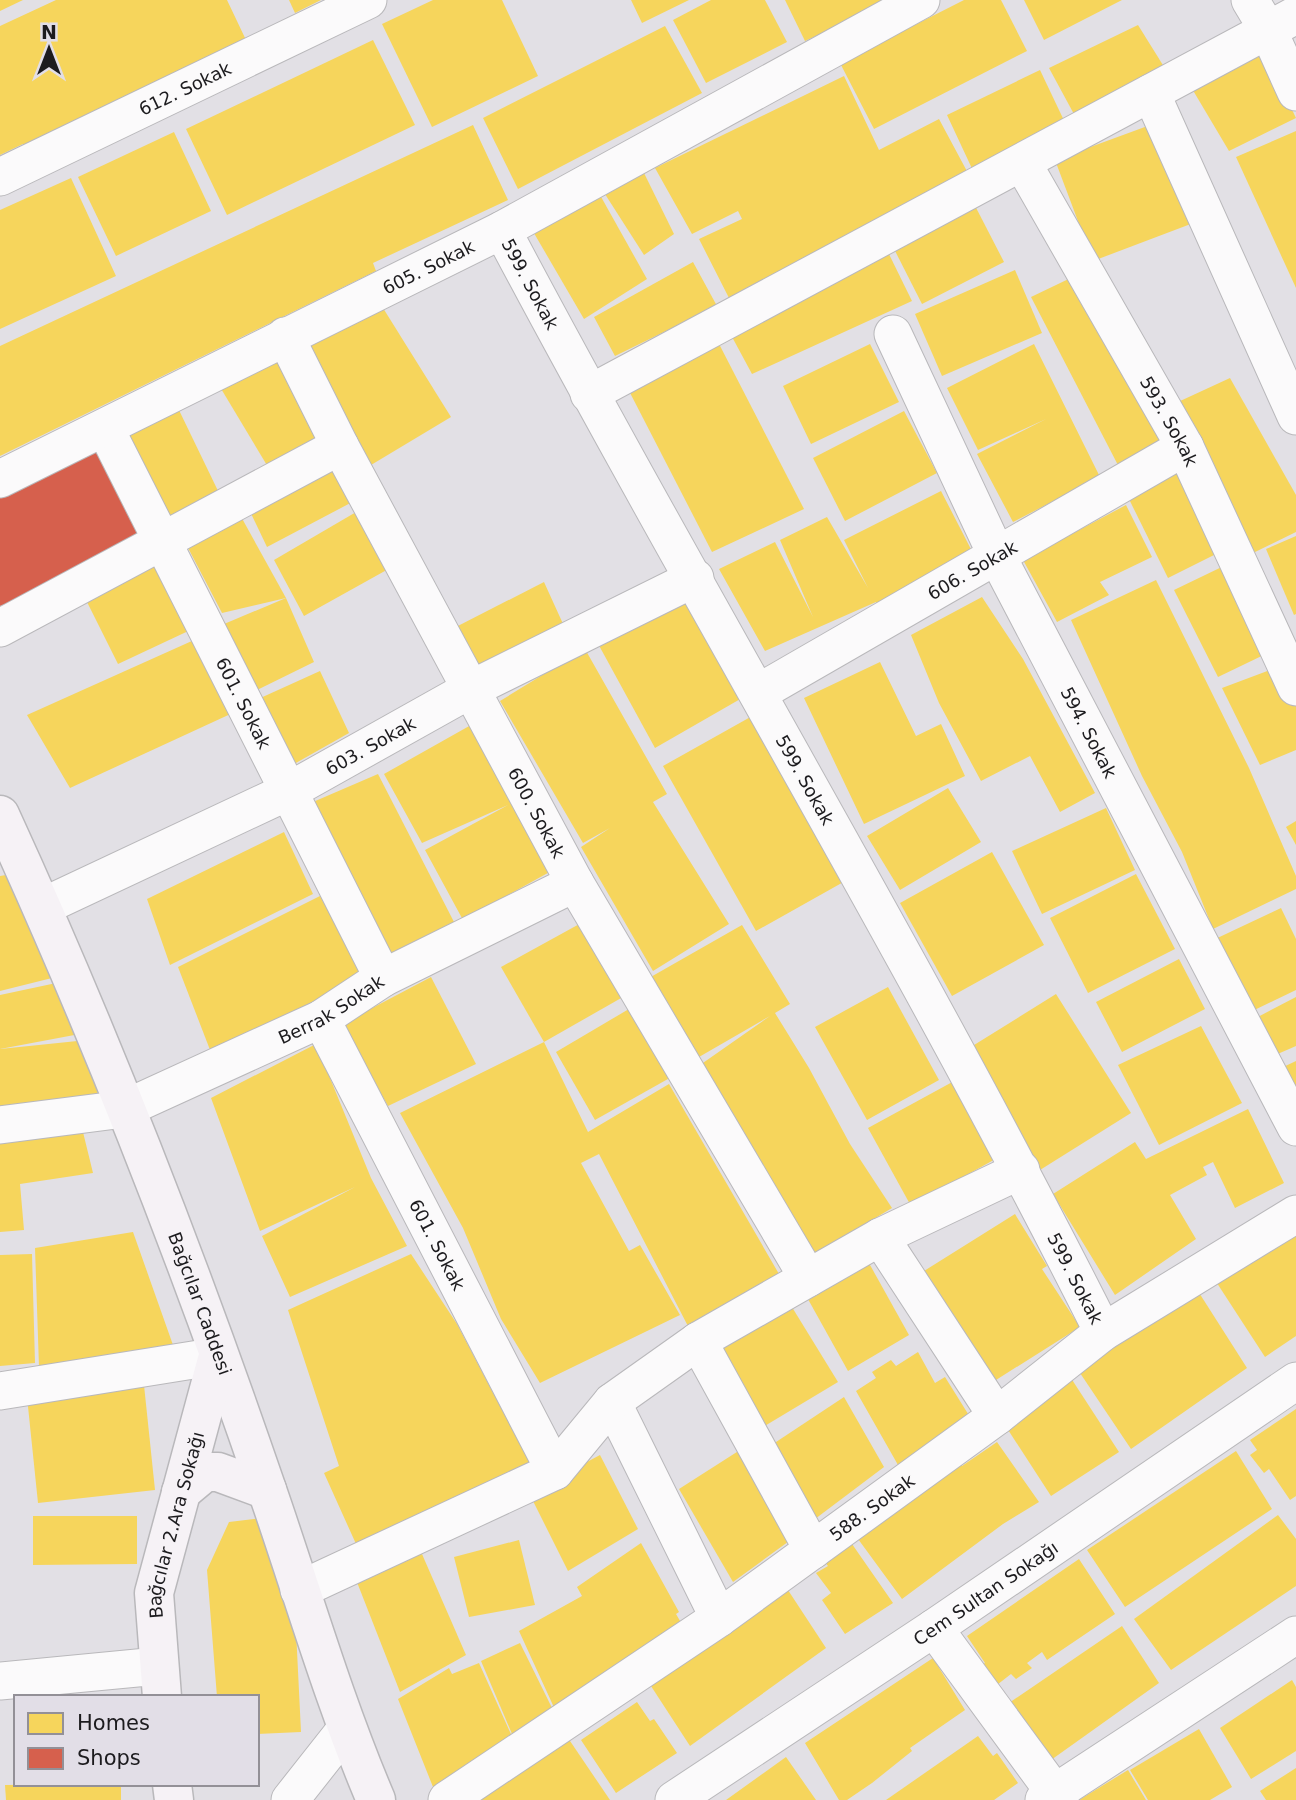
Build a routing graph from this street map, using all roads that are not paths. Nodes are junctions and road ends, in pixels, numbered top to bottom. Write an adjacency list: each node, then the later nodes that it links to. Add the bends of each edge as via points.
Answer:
1 (368, 0): 7 (street, 612. Sokak)
2 (908, 3): 8 (street, 605. Sokak)
3 (1271, 15): 4 (street); 5 (street)
4 (1296, 92)
5 (1151, 93): 6 (street); 12 (street)
6 (1023, 164): 11 (street); 15 (street, 593. Sokak)
7 (0, 177)
8 (502, 230): 10 (street, 605. Sokak); 11 (street, 599. Sokak)
9 (893, 334): 18 (street, 594. Sokak)
10 (285, 336): 13 (street, 605. Sokak); 14 (street, 600. Sokak)
11 (589, 394): 19 (street, 599. Sokak)
12 (1296, 416)
13 (105, 428): 16 (street, 605. Sokak); 17 (street, 601. Sokak)
14 (340, 446): 17 (street); 22 (street, 600. Sokak)
15 (1185, 447): 18 (street, 606. Sokak); 21 (street, 593. Sokak)
16 (0, 479)
17 (164, 542): 20 (street); 24 (street, 601. Sokak)
18 (998, 556): 23 (street, 606. Sokak); 33 (street, 594. Sokak)
19 (695, 578): 22 (street, 603. Sokak); 23 (street, 599. Sokak)
20 (0, 628)
21 (1296, 687)
22 (471, 689): 24 (street, 603. Sokak); 27 (street, 600. Sokak)
23 (758, 693): 34 (street, 599. Sokak)
24 (287, 792): 28 (street, 603. Sokak); 29 (street, 601. Sokak)
25 (0, 815): 26 (main road, Bağcılar Caddesi)
26 (11, 863): 28 (main road, Bağcılar Caddesi)
27 (575, 883): 29 (street, Berrak Sokak); 37 (street, 600. Sokak)
28 (42, 907): 31 (main road, Bağcılar Caddesi)
29 (383, 978): 30 (street, Berrak Sokak)
30 (321, 1019): 31 (street, Berrak Sokak); 45 (street, 601. Sokak)
31 (124, 1109): 32 (street, Berrak Sokak); 40 (main road, Bağcılar Caddesi)
32 (0, 1125)
33 (1296, 1128)
34 (1021, 1170): 36 (street); 38 (street, 599. Sokak)
35 (1296, 1214): 38 (street, 588. Sokak)
36 (880, 1237): 37 (street); 44 (street)
37 (808, 1278): 39 (street)
38 (1103, 1332): 44 (street, 588. Sokak)
39 (698, 1341): 43 (street); 48 (street)
40 (218, 1356): 42 (street); 46 (main road, Bağcılar Caddesi); 47 (main road, Bağcılar 2.Ara Sokağı)
41 (1296, 1381): 51 (street, Cem Sultan Sokağı)
42 (0, 1391)
43 (612, 1402): 45 (street); 50 (street)
44 (998, 1416): 48 (street, 588. Sokak)
45 (555, 1471): 49 (street)
46 (267, 1490): 47 (main road, via 218,1472 205,1472); 49 (main road, Bağcılar Caddesi)
47 (181, 1492): 54 (main road, Bağcılar 2.Ara Sokağı, via 154,1593)
48 (813, 1550): 50 (street, 588. Sokak)
49 (299, 1590): 55 (main road, Bağcılar Caddesi)
50 (719, 1618): 59 (street, 588. Sokak)
51 (934, 1628): 56 (street); 60 (street, Cem Sultan Sokağı)
52 (1296, 1635): 56 (street)
53 (0, 1681): 54 (street)
54 (160, 1682)
55 (346, 1729): 57 (street); 58 (main road, Bağcılar Caddesi)
56 (1053, 1798)
57 (290, 1800)
58 (376, 1800)
59 (447, 1800)
60 (674, 1800)

